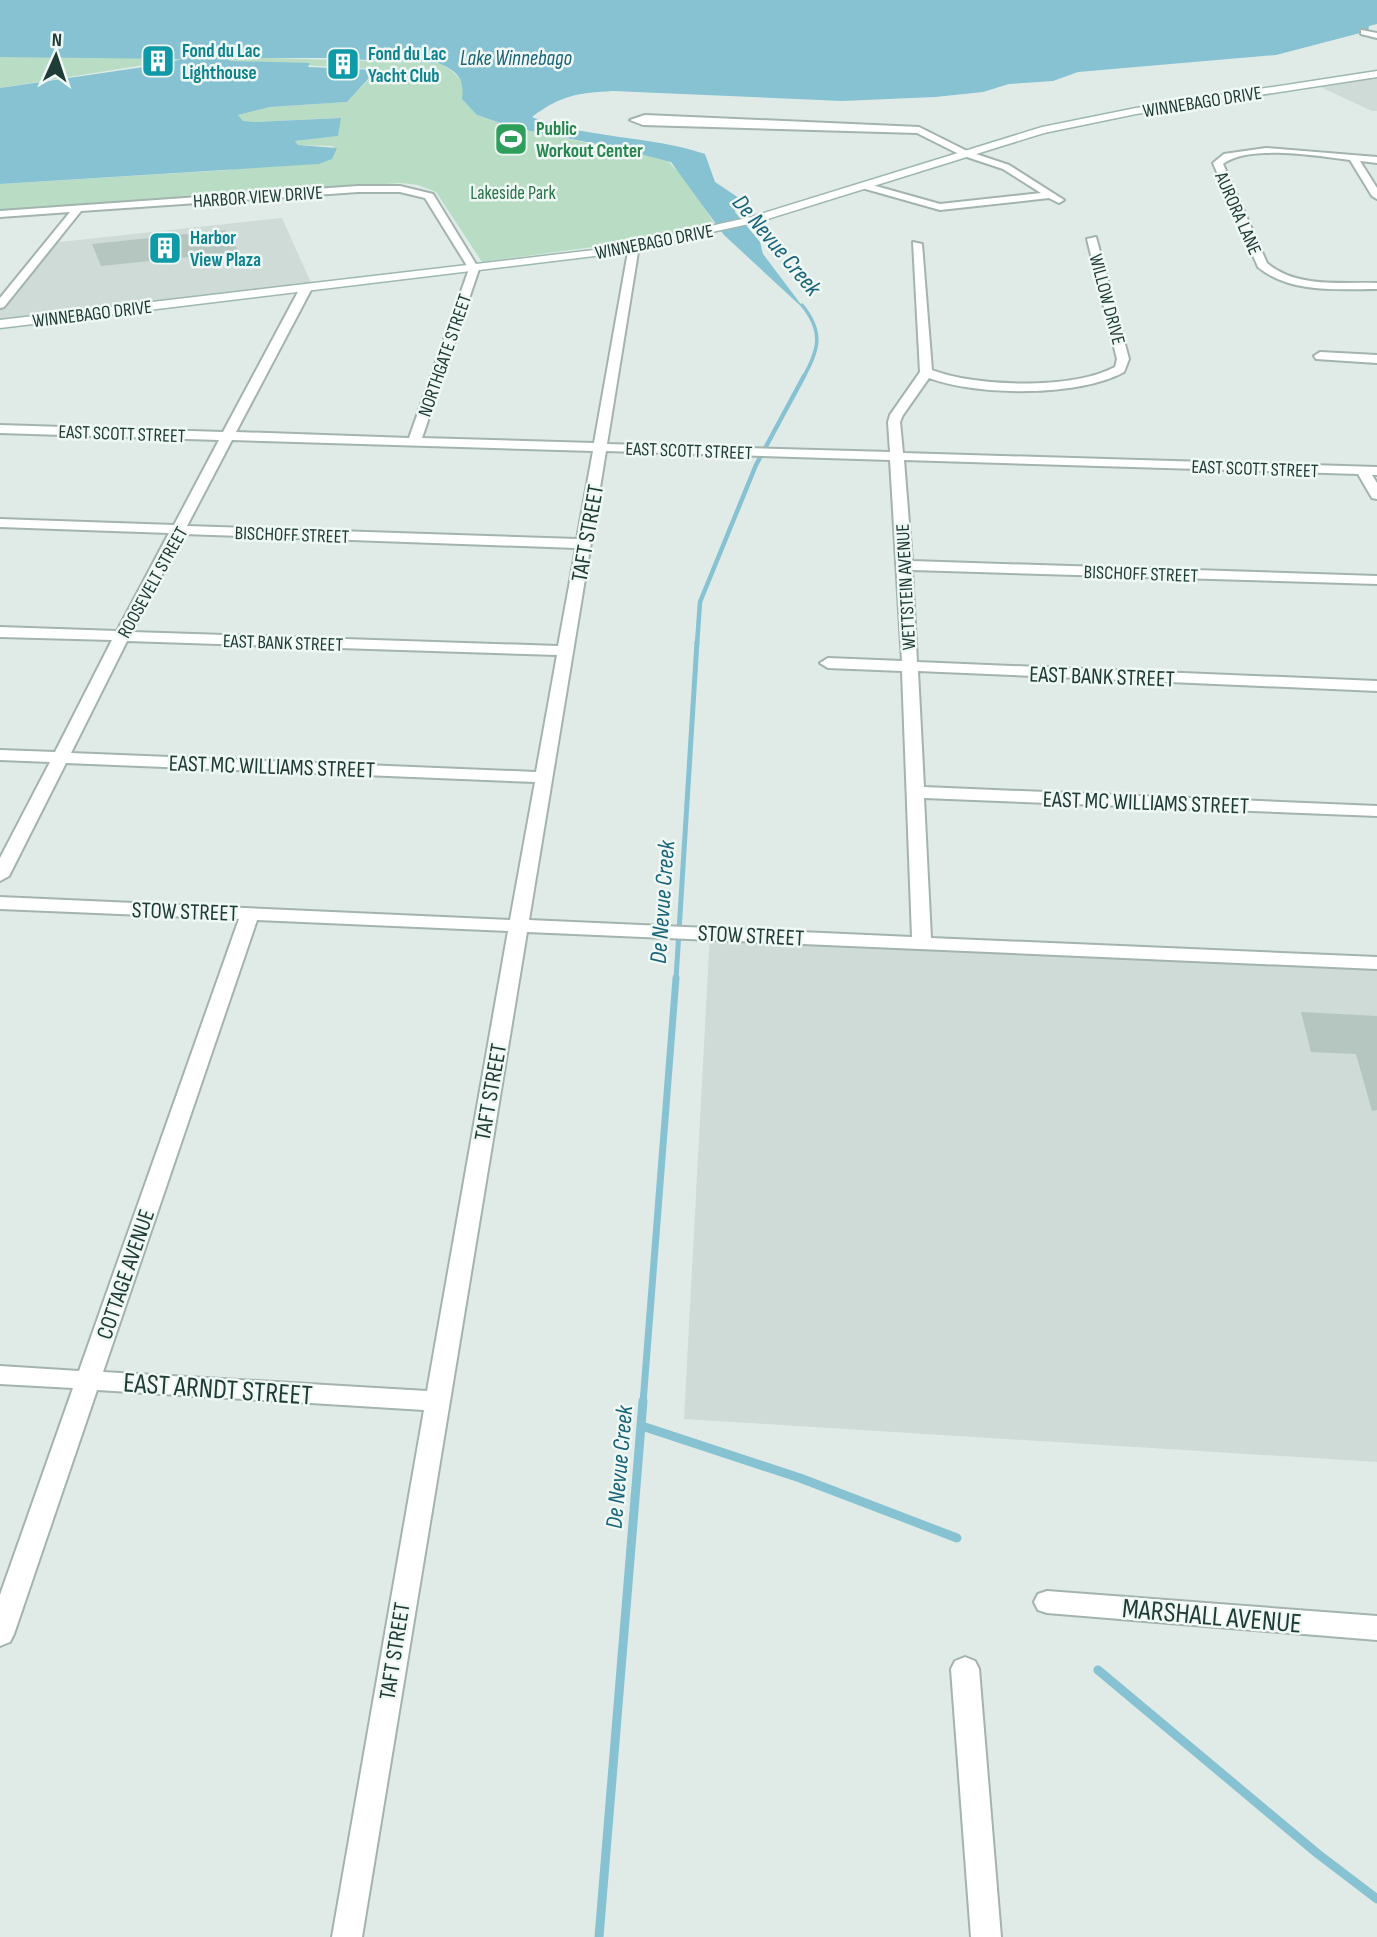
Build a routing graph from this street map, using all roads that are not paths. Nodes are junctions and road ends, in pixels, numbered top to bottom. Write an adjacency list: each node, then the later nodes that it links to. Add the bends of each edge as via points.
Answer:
1 (1364, 32): 2 (street)
2 (1377, 36)
3 (1377, 74): 5 (main road, WINNEBAGO DRIVE, via 1111,115)
4 (668, 121): 5 (street, via 908,129 930,134)
5 (964, 153): 8 (main road, WINNEBAGO DRIVE); 8 (street, via 1006,167 1056,198 940,207)
6 (1353, 157): 7 (street, AURORA LANE); 9 (street); 16 (street, AURORA LANE, via 1244,152 1223,157 1218,164 1267,271 1304,283)
7 (1377, 160)
8 (865, 186): 14 (main road, WINNEBAGO DRIVE, via 754,220)
9 (1377, 196)
10 (78, 209): 11 (street, HARBOR VIEW DRIVE); 15 (street, HARBOR VIEW DRIVE, via 358,189 406,190 429,196); 18 (street)
11 (0, 214)
12 (1092, 239): 22 (street, WILLOW DRIVE, via 1123,359 1120,369 1099,377 1024,388 952,381)
13 (917, 244): 22 (street)
14 (634, 246): 15 (main road, WINNEBAGO DRIVE); 26 (street, TAFT STREET)
15 (474, 268): 17 (main road, WINNEBAGO DRIVE); 25 (street, NORTHGATE STREET)
16 (1377, 285)
17 (306, 288): 19 (main road, WINNEBAGO DRIVE); 24 (street, ROOSEVELT STREET)
18 (0, 305)
19 (0, 324)
20 (1320, 356): 21 (street)
21 (1377, 359)
22 (926, 372): 27 (street, WETTSTEIN AVENUE, via 896,414)
23 (0, 429): 24 (street, EAST SCOTT STREET)
24 (229, 436): 25 (street, EAST SCOTT STREET); 31 (street, ROOSEVELT STREET)
25 (414, 442): 26 (street, EAST SCOTT STREET)
26 (601, 448): 27 (street, EAST SCOTT STREET); 32 (street, TAFT STREET)
27 (895, 457): 28 (street, EAST SCOTT STREET); 33 (street, WETTSTEIN AVENUE)
28 (1370, 471): 29 (street)
29 (1377, 495)
30 (0, 523): 31 (street, BISCHOFF STREET)
31 (181, 530): 32 (street, BISCHOFF STREET); 36 (street, ROOSEVELT STREET)
32 (585, 544): 37 (street, TAFT STREET)
33 (905, 565): 34 (street, BISCHOFF STREET); 39 (street, WETTSTEIN AVENUE)
34 (1377, 580)
35 (0, 632): 36 (street, EAST BANK STREET)
36 (122, 636): 37 (street, EAST BANK STREET); 42 (street, ROOSEVELT STREET)
37 (566, 651): 43 (street, TAFT STREET)
38 (828, 663): 39 (street, EAST BANK STREET)
39 (909, 668): 40 (street, EAST BANK STREET); 44 (street, WETTSTEIN AVENUE)
40 (1377, 686)
41 (0, 755): 42 (street, EAST MC WILLIAMS STREET)
42 (62, 757): 43 (street, EAST MC WILLIAMS STREET); 46 (street, ROOSEVELT STREET)
43 (545, 776): 49 (street, TAFT STREET)
44 (915, 792): 45 (street, EAST MC WILLIAMS STREET); 52 (street, WETTSTEIN AVENUE)
45 (1377, 811)
46 (0, 876)
47 (0, 903): 48 (street, STOW STREET)
48 (250, 914): 49 (street, STOW STREET); 55 (street, COTTAGE AVENUE)
49 (519, 925): 50 (street, STOW STREET); 56 (street, TAFT STREET)
50 (663, 931): 51 (street, STOW STREET)
51 (699, 933): 52 (street, STOW STREET)
52 (922, 943): 53 (street, STOW STREET)
53 (1377, 963)
54 (0, 1375): 55 (street, EAST ARNDT STREET)
55 (88, 1379): 56 (street, EAST ARNDT STREET); 59 (street, COTTAGE AVENUE)
56 (436, 1401): 61 (street, TAFT STREET)
57 (1047, 1601): 58 (street, MARSHALL AVENUE)
58 (1377, 1628)
59 (0, 1634)
60 (965, 1669): 62 (street)
61 (347, 1937)
62 (986, 1937)

